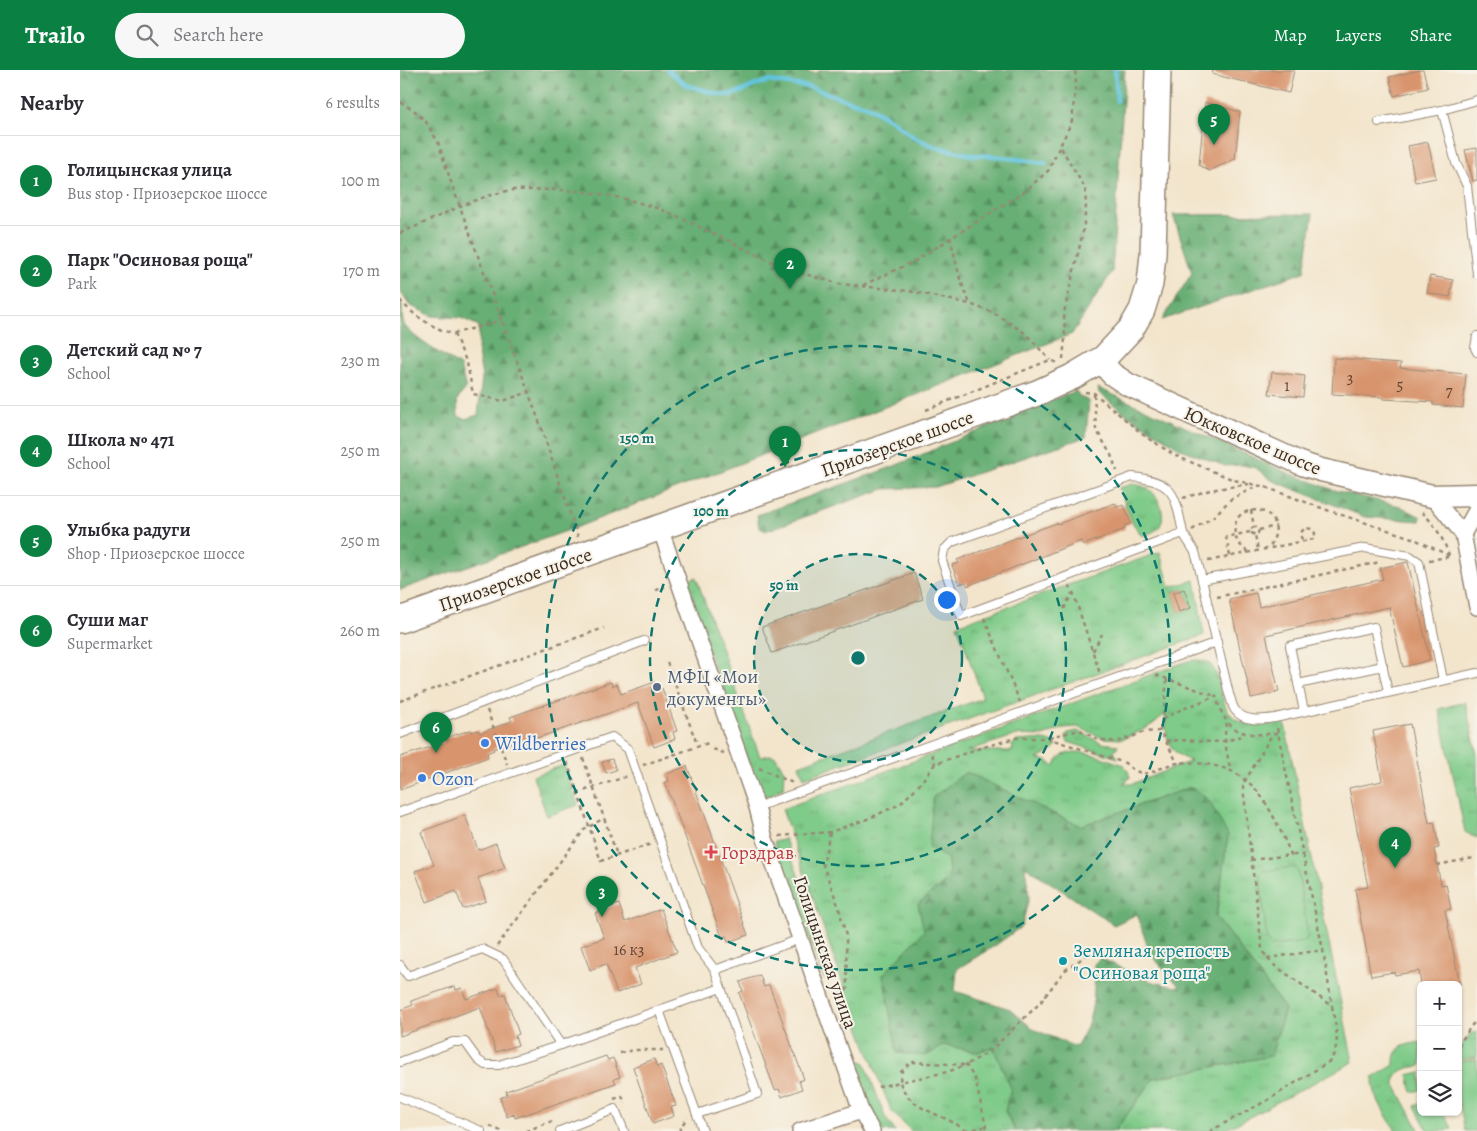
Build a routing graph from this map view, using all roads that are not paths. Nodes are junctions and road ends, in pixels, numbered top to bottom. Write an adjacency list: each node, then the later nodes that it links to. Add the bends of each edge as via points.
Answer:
1 (1158, 70): 8 (main road, Приозерское шоссе, via 1150,284 1142,310 1131,330)
2 (1477, 100): 3 (lane)
3 (1442, 110): 4 (lane); 5 (lane, via 1456,163 1467,186)
4 (1379, 122)
5 (1477, 274)
6 (1477, 336): 7 (lane)
7 (1477, 352)
8 (1100, 360): 10 (main road, Юкковское шоссе, via 1127,384 1302,464); 12 (main road, Приозерское шоссе, via 1037,393)
9 (1477, 495): 10 (main road, Юкковское шоссе)
10 (1425, 502): 14 (street)
11 (1477, 509): 14 (street)
12 (660, 528): 17 (main road, Приозерское шоссе); 27 (street, Голицынская улица)
13 (1183, 533): 13 (lane, via 961,616 942,561 944,550 952,542 1132,477 1165,485 1176,500); 15 (lane, via 1195,552)
14 (1463, 534): 16 (street)
15 (1202, 580): 19 (lane); 22 (lane, via 1365,548 1410,556 1419,562)
16 (1477, 607)
17 (400, 620)
18 (644, 641): 26 (lane)
19 (1217, 642): 25 (lane, via 1235,710 1248,719 1265,720); 27 (lane)
20 (1382, 666): 23 (lane); 23 (lane, via 1374,627 1290,646); 24 (lane)
21 (1477, 673): 22 (lane)
22 (1443, 680): 24 (lane)
23 (1298, 684): 25 (lane)
24 (1388, 692): 25 (lane)
25 (1304, 711)
26 (400, 734)
27 (757, 807): 29 (street, Голицынская улица)
28 (400, 812): 31 (lane, via 612,737 628,749 698,948)
29 (800, 939): 31 (lane); 39 (street, Голицынская улица)
30 (400, 965): 32 (lane)
31 (715, 970): 34 (lane)
32 (408, 976): 33 (lane); 36 (lane, via 482,950 492,954 503,959)
33 (400, 979)
34 (721, 988): 35 (lane); 40 (lane, via 757,1094)
35 (659, 1010): 36 (lane); 40 (lane)
36 (561, 1045): 37 (lane, via 499,1065 485,1065 465,1042 453,1042)
37 (400, 1062)
38 (400, 1097): 41 (lane)
39 (861, 1111): 45 (street); 46 (street, Голицынская улица)
40 (693, 1114): 44 (lane)
41 (481, 1131)
42 (560, 1131): 43 (lane, via 615,1110)
43 (624, 1131)
44 (703, 1131)
45 (800, 1131)
46 (872, 1131)

